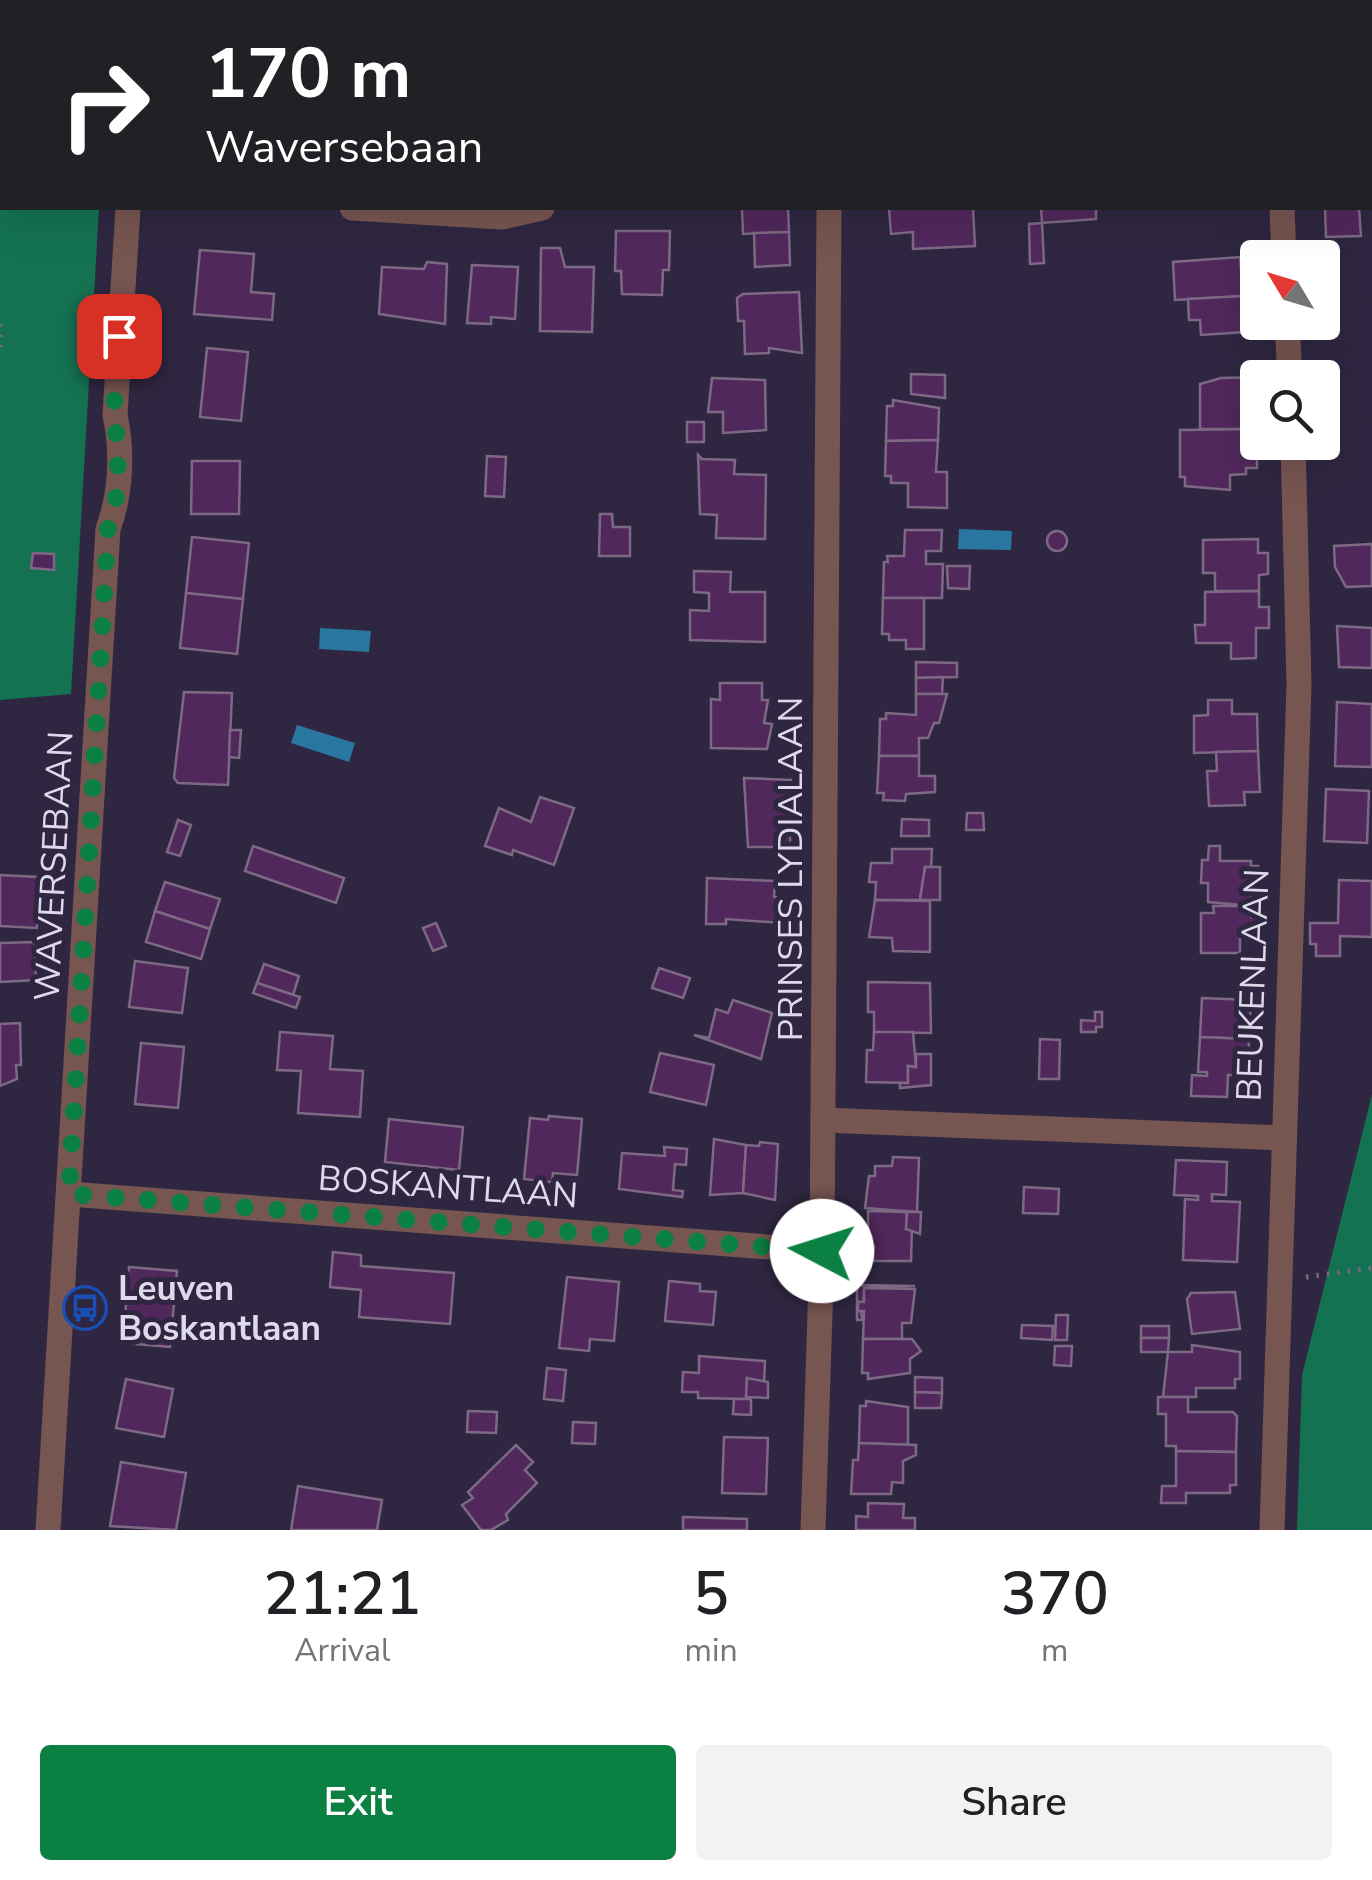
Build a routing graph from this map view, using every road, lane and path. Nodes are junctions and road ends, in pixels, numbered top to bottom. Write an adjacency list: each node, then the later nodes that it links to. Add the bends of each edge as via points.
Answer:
1 (128, 210): 12 (street, WAVERSEBAAN, via 114,415 120,442 108,529)
2 (385, 210): 3 (street, via 502,217)
3 (533, 210)
4 (830, 210): 10 (street, PRINSES LYDIALAAN)
5 (1282, 210): 6 (street)
6 (1283, 240)
7 (0, 324): 8 (path)
8 (0, 350)
9 (1293, 460): 11 (street, BEUKENLAAN, via 1299,684)
10 (823, 1120): 11 (street); 13 (street, PRINSES LYDIALAAN)
11 (1282, 1138): 15 (street, BEUKENLAAN)
12 (69, 1194): 13 (street, BOSKANTLAAN); 16 (street, WAVERSEBAAN)
13 (822, 1251): 17 (street, PRINSES LYDIALAAN)
14 (1372, 1268): 15 (path)
15 (1280, 1281): 18 (street, BEUKENLAAN)
16 (48, 1530)
17 (813, 1530)
18 (1272, 1530)

